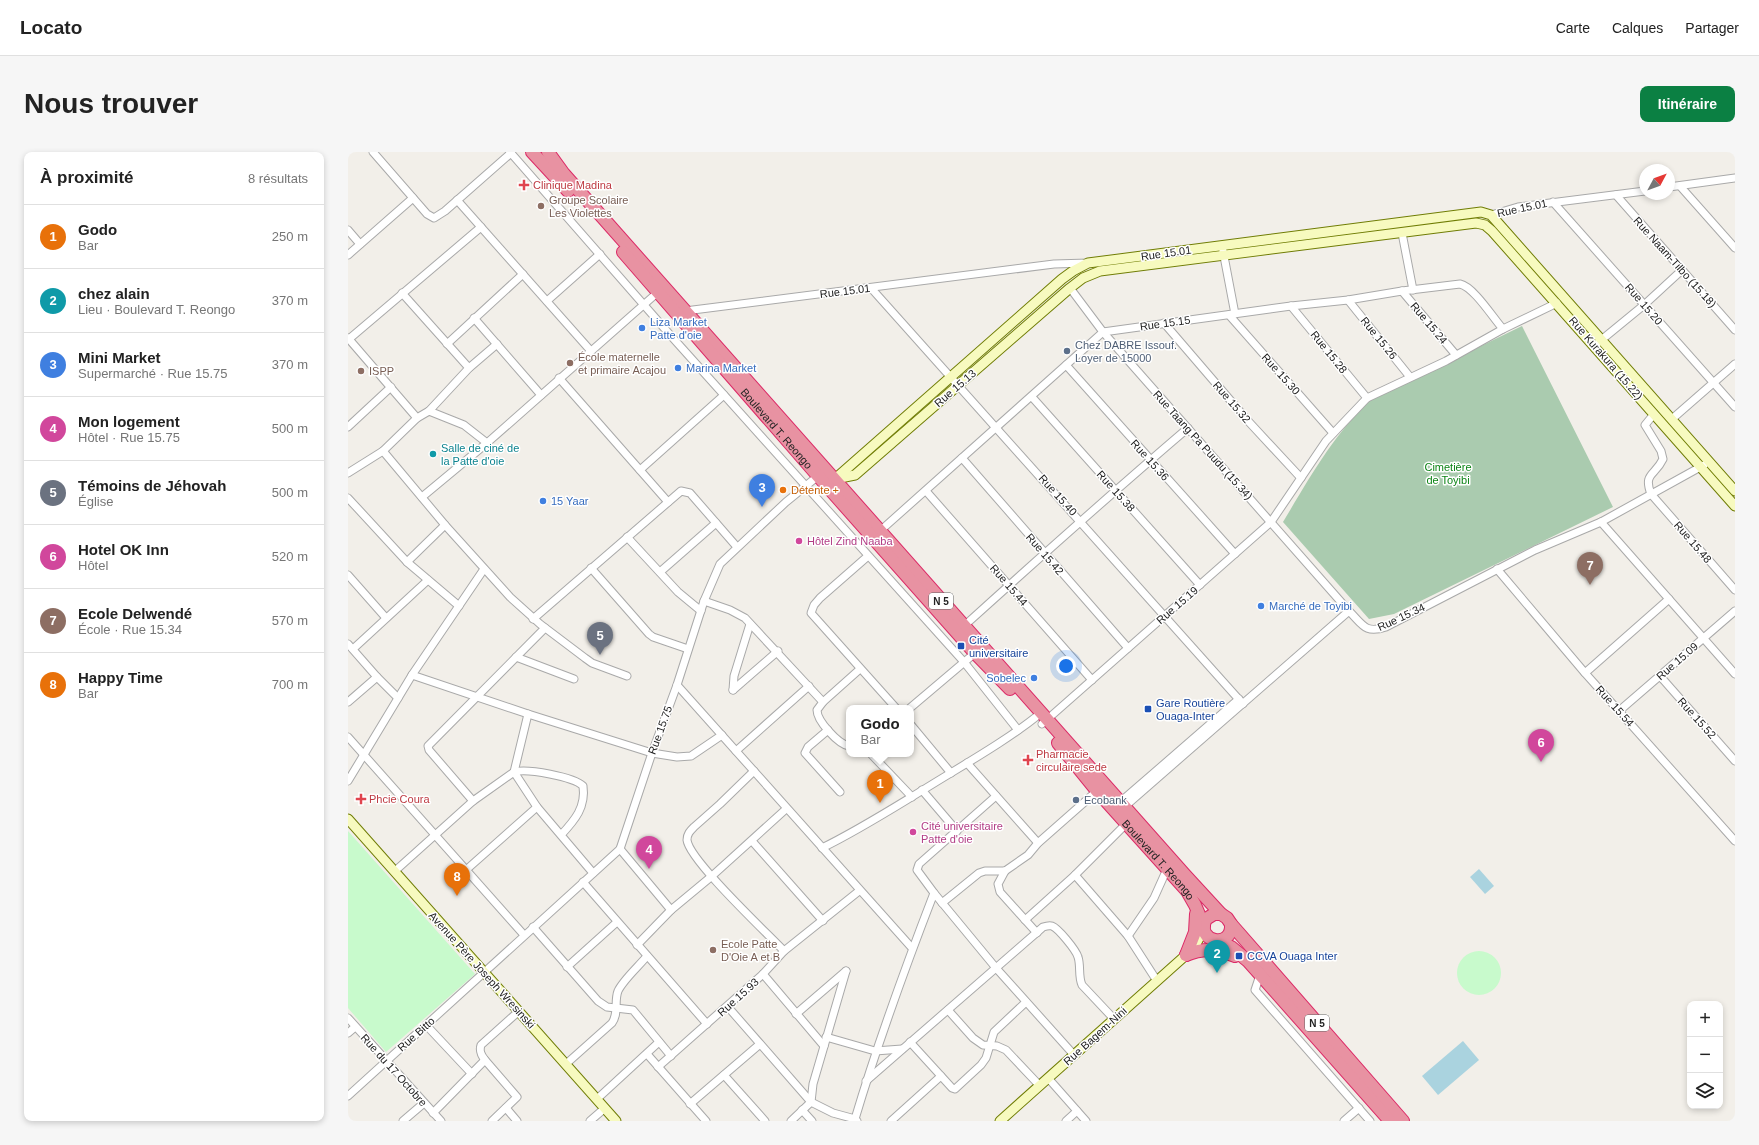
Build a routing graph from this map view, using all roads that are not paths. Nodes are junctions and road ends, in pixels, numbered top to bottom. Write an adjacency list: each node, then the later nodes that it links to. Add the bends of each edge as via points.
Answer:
1 (373, 152): 10 (street)
2 (511, 152): 11 (street); 21 (street)
3 (532, 152): 32 (highway, Boulevard T. Reongo / N 5, via 583,206)
4 (548, 152): 39 (highway, N 5, via 564,174)
5 (1735, 178): 7 (street)
6 (1675, 186): 7 (street)
7 (1680, 186): 20 (street)
8 (1639, 192): 9 (street, Rue 15.01)
9 (1616, 195): 12 (street, Rue 15.01); 25 (street, Rue Naam-Tilbo (15.18))
10 (413, 198): 11 (street, via 434,218); 18 (street)
11 (457, 200): 15 (street)
12 (1553, 202): 13 (street, Rue 15.01, via 1518,207); 37 (street, Rue 15.20)
13 (1491, 215): 19 (main road, Rue 15.01, via 1481,212); 47 (main road, Rue Kurakura (15.22))
14 (1469, 224): 17 (main road, Rue 15.01); 35 (main road, Rue Kurakura (15.22), via 1482,224 1492,231)
15 (481, 227): 26 (street); 31 (street)
16 (348, 230): 18 (street)
17 (1402, 233): 23 (main road, Rue 15.01); 30 (street, Rue 15.24)
18 (360, 244): 22 (street)
19 (1222, 245): 23 (street, Rue 15.30); 24 (main road, Rue 15.01)
20 (1735, 248)
21 (600, 254): 34 (street); 36 (street)
22 (348, 255)
23 (1223, 255): 28 (main road, Rue 15.01, via 1100,271 1083,278); 40 (street, Rue 15.30)
24 (1088, 263): 27 (street, Rue 15.01, via 1054,264); 56 (main road, Rue 15.13, via 1062,279)
25 (1682, 270): 37 (street); 44 (street, Rue Naam-Tilbo (15.18))
26 (523, 274): 34 (street); 41 (street)
27 (871, 288): 39 (street, Rue 15.01); 56 (street, Rue 15.40)
28 (1070, 288): 45 (street, Rue Taang Pa Puudu (15.34)); 60 (main road, Rue 15.13)
29 (1402, 290): 30 (street, Rue 15.15); 33 (street, Rue 15.15); 52 (street, Rue 15.24)
30 (1413, 290): 43 (street, Rue 15.15, via 1464,285)
31 (402, 293): 46 (street); 48 (street)
32 (657, 293): 36 (street); 83 (highway, Boulevard T. Reongo / N 5)
33 (1348, 300): 38 (street, Rue 15.15); 57 (street, Rue 15.26)
34 (547, 301): 51 (street)
35 (1557, 303): 43 (street, Rue 15.19); 50 (main road, Rue Kurakura (15.22))
36 (644, 304): 51 (street); 63 (street)
37 (1644, 305): 47 (street); 59 (street, Rue 15.20)
38 (1291, 306): 40 (street, Rue 15.15); 65 (street, Rue 15.28)
39 (685, 311): 85 (highway, N 5)
40 (1232, 314): 42 (street, Rue 15.15); 74 (street, Rue 15.30)
41 (474, 318): 48 (street); 49 (street)
42 (1164, 323): 45 (street, Rue 15.15); 84 (street, Rue 15.32)
43 (1503, 329): 52 (street, Rue 15.19)
44 (1735, 330)
45 (1103, 332): 54 (street); 73 (street, Rue Taang Pa Puudu (15.34))
46 (348, 339): 61 (street)
47 (1603, 340): 50 (street); 70 (main road, Rue Kurakura (15.22))
48 (447, 344): 55 (street)
49 (497, 344): 55 (street); 62 (street)
50 (1594, 346): 68 (main road, Rue Kurakura (15.22))
51 (590, 350): 58 (street)
52 (1456, 355): 57 (street, Rue 15.19)
53 (1735, 364): 59 (street)
54 (1066, 365): 64 (street); 78 (street, Rue 15.36)
55 (469, 368): 67 (street)
56 (951, 377): 60 (street, Rue 15.40); 85 (main road, Rue 15.13)
57 (1410, 377): 65 (street, Rue 15.19)
58 (559, 378): 62 (street); 81 (street)
59 (1713, 383): 66 (street, Rue 15.20); 70 (street)
60 (958, 385): 72 (street, Rue 15.40); 85 (main road, Rue 15.13, via 855,475)
61 (391, 387): 69 (street); 71 (street)
62 (541, 395): 75 (street)
63 (724, 396): 81 (street); 86 (street)
64 (1032, 397): 72 (street); 87 (street, Rue 15.38)
65 (1367, 398): 74 (street, Rue 15.19)
66 (1735, 407)
67 (429, 411): 69 (street); 75 (street, via 464,425)
68 (1654, 414): 80 (main road, Rue Kurakura (15.22)); 90 (street, via 1645,425 1663,459 1648,479)
69 (417, 418): 76 (street)
70 (1672, 419): 79 (main road, Rue Kurakura (15.22))
71 (348, 427)
72 (997, 427): 77 (street); 95 (street, Rue 15.40)
73 (1188, 428): 78 (street); 96 (street, Rue Taang Pa Puudu (15.34))
74 (1333, 433): 84 (street, Rue 15.19)
75 (487, 443): 92 (street)
76 (382, 451): 82 (street); 92 (street)
77 (962, 458): 88 (street); 103 (street, Rue 15.42)
78 (1150, 460): 87 (street); 104 (street, Rue 15.36)
79 (1709, 462): 80 (street, Rue 15.34); 89 (main road, Rue Kurakura (15.22))
80 (1700, 467): 90 (street, Rue 15.34); 94 (main road, Rue Kurakura (15.22))
81 (640, 470): 93 (street)
82 (348, 473)
83 (818, 476): 85 (main road, Rue 15.13); 86 (street, Rue 15.75); 133 (highway, Boulevard T. Reongo / N 5)
84 (1301, 478): 96 (street, Rue 15.19)
85 (835, 479): 100 (highway, N 5)
86 (805, 486): 102 (street, Rue 15.75); 105 (street)
87 (1115, 490): 95 (street); 114 (street, Rue 15.38)
88 (926, 491): 100 (street); 113 (street, Rue 15.44)
89 (1735, 491)
90 (1651, 494): 97 (street, Rue 15.34); 115 (street, Rue 15.48)
91 (348, 498): 106 (street)
92 (422, 498): 99 (street)
93 (668, 502): 98 (street, via 681,491 687,492); 101 (street)
94 (1735, 506)
95 (1081, 520): 103 (street); 122 (street, Rue 15.40)
96 (1272, 522): 104 (street, Rue 15.19); 120 (street, Rue Taang Pa Puudu (15.34))
97 (1601, 522): 109 (street, Rue 15.34); 116 (street)
98 (716, 523): 102 (street); 110 (street)
99 (445, 525): 106 (street); 108 (street)
100 (880, 531): 126 (highway, N 5)
101 (627, 537): 107 (street); 110 (street)
102 (737, 547): 117 (street, Rue 15.75, via 720,564)
103 (1046, 554): 113 (street); 130 (street, Rue 15.42)
104 (1235, 554): 114 (street, Rue 15.19)
105 (868, 556): 135 (street); 136 (street, via 820,598 811,613)
106 (407, 562): 112 (street)
107 (591, 568): 124 (street); 131 (street, via 649,634)
108 (484, 569): 118 (street); 124 (street)
109 (1497, 569): 120 (street, Rue 15.34, via 1375,631 1369,630); 137 (street, Rue 15.54)
110 (660, 572): 119 (street, via 678,592)
111 (348, 575): 123 (street)
112 (428, 580): 118 (street); 123 (street)
113 (1010, 585): 126 (street); 144 (street, Rue 15.44)
114 (1200, 585): 122 (street, Rue 15.19)
115 (1735, 590)
116 (1669, 599): 128 (street); 137 (street)
117 (704, 601): 119 (street, Rue 15.75); 125 (street, via 730,610 745,618)
118 (458, 606): 139 (street)
119 (701, 611): 131 (street, Rue 15.75)
120 (1349, 611): 149 (street)
121 (1735, 611): 128 (street, Rue 15.09)
122 (1166, 615): 130 (street, Rue 15.19); 149 (street, Rue 15.40)
123 (386, 618): 129 (street)
124 (533, 619): 127 (street)
125 (750, 624): 132 (street); 132 (street, via 734,676 733,690)
126 (964, 626): 156 (highway, N 5)
127 (545, 628): 134 (street); 140 (street, via 592,663)
128 (1703, 638): 138 (street); 141 (street, Rue 15.09)
129 (350, 647): 142 (street)
130 (1128, 648): 144 (street, Rue 15.19)
131 (688, 649): 145 (street, Rue 15.75)
132 (778, 651): 146 (street)
133 (975, 653): 135 (street); 156 (highway, Boulevard T. Reongo / N 5)
134 (516, 657): 143 (street); 147 (street)
135 (964, 662): 153 (street); 159 (street)
136 (860, 669): 151 (street); 152 (street)
137 (1585, 673): 154 (street, Rue 15.54)
138 (1735, 674)
139 (412, 675): 147 (street); 148 (street)
140 (627, 676)
141 (1660, 676): 154 (street, Rue 15.09); 167 (street, Rue 15.52)
142 (377, 677): 148 (street); 150 (street)
143 (574, 679)
144 (1092, 680): 156 (street, Rue 15.19)
145 (677, 685): 160 (street); 164 (street, Rue 15.75)
146 (809, 686): 151 (street); 163 (street)
147 (477, 697): 155 (street); 178 (street, via 428,746)
148 (398, 698): 165 (street)
149 (1241, 701): 180 (street)
150 (348, 702)
151 (823, 702): 158 (street, via 817,714)
152 (893, 705)
153 (914, 705)
154 (1619, 711): 188 (street, Rue 15.54)
155 (528, 714): 164 (street); 170 (street)
156 (1041, 718): 159 (street, Rue 15.19); 174 (highway, Boulevard T. Reongo / N 5); 180 (highway, N 5)
157 (914, 729): 171 (street)
158 (828, 730): 162 (street); 175 (street, via 808,747 805,753)
159 (1018, 730): 168 (street, Rue 15.19)
160 (722, 735): 163 (street); 164 (street, via 692,756 677,757)
161 (348, 737): 165 (street)
162 (846, 745)
163 (736, 751): 169 (street)
164 (652, 753): 191 (street, Rue 15.75)
165 (364, 755): 172 (street); 185 (street)
166 (874, 757): 177 (street)
167 (1735, 760)
168 (967, 763): 171 (street, Rue 15.19); 176 (street)
169 (754, 771): 181 (street); 198 (street, via 688,835 689,846)
170 (514, 772): 178 (street); 179 (street); 186 (street, via 524,770 580,783 583,786 582,808)
171 (951, 773): 173 (street, Rue 15.19)
172 (348, 781)
173 (922, 790): 177 (street, Rue 15.19); 184 (street)
174 (1097, 791): 180 (highway, Boulevard T. Reongo / N 5); 189 (street)
175 (840, 792)
176 (996, 796): 184 (street); 189 (street)
177 (912, 797): 190 (street, Rue 15.19, via 855,832)
178 (473, 801): 185 (street)
179 (537, 807): 186 (street); 193 (street)
180 (1119, 807): 183 (highway, N 5)
181 (786, 809): 187 (street); 190 (street)
182 (348, 819): 194 (main road, Avenue Père Joseph Wresinski)
183 (1131, 820): 192 (highway, Boulevard T. Reongo / N 5); 197 (street); 205 (highway, N 5)
184 (957, 831): 201 (street, via 918,867 918,873)
185 (435, 835): 193 (street); 194 (street)
186 (561, 835): 196 (street)
187 (752, 841): 198 (street); 207 (street)
188 (1735, 841)
189 (1038, 843): 195 (street, via 1028,855)
190 (822, 848): 200 (street)
191 (620, 849): 196 (street, Rue 15.75); 204 (street)
192 (1167, 868): 203 (highway, Boulevard T. Reongo / N 5, via 1187,891); 214 (street, via 1154,898)
193 (466, 870): 213 (street)
194 (395, 871): 223 (main road, Avenue Père Joseph Wresinski)
195 (1005, 871): 202 (street, via 979,873); 206 (street, via 998,884 1000,892)
196 (593, 873): 199 (street, Rue 15.75)
197 (1075, 875): 206 (street); 214 (street)
198 (712, 876): 204 (street); 218 (street)
199 (583, 882): 208 (street); 210 (street, Rue 15.75)
200 (860, 891): 207 (street, Rue 15.93); 217 (street)
201 (934, 893): 202 (street); 217 (street)
202 (942, 903): 222 (street)
203 (1195, 905): 211 (highway, Boulevard T. Reongo / N 5); 219 (highway, via 1195,932)
204 (672, 910): 216 (street)
205 (1221, 914): 209 (highway, N 5); 211 (highway, via 1211,915 1206,919)
206 (1025, 920): 212 (street)
207 (823, 921): 218 (street, Rue 15.93)
208 (617, 922): 216 (street); 221 (street)
209 (1231, 924): 215 (highway, via 1228,935); 289 (highway, N 5)
210 (533, 927): 213 (street, Rue 15.75); 221 (street)
211 (1204, 927): 215 (highway, N 5, via 1206,936); 219 (main road, via 1200,938)
212 (1037, 933): 222 (street); 234 (street, via 1047,926 1053,926 1060,932 1078,955 1080,981)
213 (524, 935): 223 (street, Rue 15.75)
214 (1128, 936): 226 (street)
215 (1216, 940): 219 (main road); 224 (highway, N 5, via 1236,951)
216 (637, 945): 220 (street)
217 (912, 948): 246 (street)
218 (784, 951): 225 (street, Rue 15.93)
219 (1188, 953): 224 (highway, via 1220,950 1238,958); 226 (main road, Rue Bagem-Nini)
220 (647, 956): 229 (street, via 618,990); 235 (street)
221 (567, 967): 229 (street, via 598,1001 607,1007)
222 (996, 968): 227 (street); 230 (street)
223 (484, 972): 231 (main road, Avenue Père Joseph Wresinski); 236 (street, Rue Bitto)
224 (1257, 972): 267 (street, via 1255,990); 288 (highway, N 5)
225 (763, 974): 228 (street, Rue 15.93); 232 (street)
226 (1158, 981): 234 (main road, Rue Bagem-Nini)
227 (1026, 1002): 244 (street, via 994,1032); 248 (street)
228 (728, 1007): 235 (street, Rue 15.93); 242 (street)
229 (616, 1008): 240 (street, via 633,1010); 252 (street, via 612,1022)
230 (948, 1010): 241 (street); 244 (street, via 973,1038)
231 (519, 1011): 250 (street, via 481,1045 481,1055); 252 (main road, Avenue Père Joseph Wresinski)
232 (796, 1014): 239 (street, via 846,971); 243 (street)
233 (348, 1018): 237 (street, Rue du 17 Octobre)
234 (1114, 1019): 248 (main road, Rue Bagem-Nini)
235 (708, 1024): 249 (street, Rue 15.93)
236 (426, 1025): 251 (street, Rue Bitto); 254 (street)
237 (356, 1027): 238 (street); 251 (street, Rue du 17 Octobre)
238 (348, 1033)
239 (826, 1037): 243 (street); 246 (street)
240 (659, 1042): 247 (street); 249 (street)
241 (910, 1042): 245 (street); 256 (street)
242 (760, 1044): 255 (street); 262 (street)
243 (824, 1046): 262 (street, via 813,1084)
244 (989, 1046): 256 (street, via 981,1065 959,1087 952,1088); 259 (street, via 1006,1050)
245 (902, 1049): 246 (street); 258 (street)
246 (875, 1051): 258 (street)
247 (647, 1054): 253 (street); 261 (street)
248 (1074, 1055): 257 (main road, Rue Bagem-Nini)
249 (671, 1056): 253 (street, Rue 15.93)
250 (485, 1060): 254 (street); 265 (street, via 516,1094 516,1100)
251 (386, 1062): 260 (street, Rue Bitto); 263 (street, Rue du 17 Octobre)
252 (566, 1064): 261 (main road, Avenue Père Joseph Wresinski)
253 (658, 1067): 264 (street)
254 (472, 1074): 270 (street)
255 (724, 1075): 264 (street); 279 (street)
256 (941, 1076): 282 (street)
257 (1048, 1078): 259 (main road, Rue Bagem-Nini); 269 (street)
258 (866, 1081): 271 (street)
259 (1040, 1086): 283 (main road, Rue Bagem-Nini)
260 (348, 1094)
261 (597, 1099): 266 (main road, Avenue Père Joseph Wresinski)
262 (811, 1102): 268 (street); 271 (street, via 833,1113)
263 (424, 1103): 270 (street, Rue du 17 Octobre); 272 (street)
264 (690, 1104): 278 (street)
265 (506, 1108): 274 (street); 275 (street)
266 (605, 1108): 276 (street); 277 (main road, Avenue Père Joseph Wresinski)
267 (1359, 1108): 286 (street); 287 (street)
268 (802, 1110): 280 (street); 281 (street)
269 (1077, 1111): 284 (street); 285 (street)
270 (433, 1113): 273 (street, Rue du 17 Octobre)
271 (856, 1120)
272 (403, 1121)
273 (440, 1121)
274 (492, 1121)
275 (517, 1121)
276 (590, 1121)
277 (616, 1121)
278 (706, 1121)
279 (765, 1121)
280 (790, 1121)
281 (812, 1121)
282 (891, 1121)
283 (1000, 1121)
284 (1066, 1121)
285 (1086, 1121)
286 (1344, 1121)
287 (1370, 1121)
288 (1390, 1121)
289 (1403, 1121)

